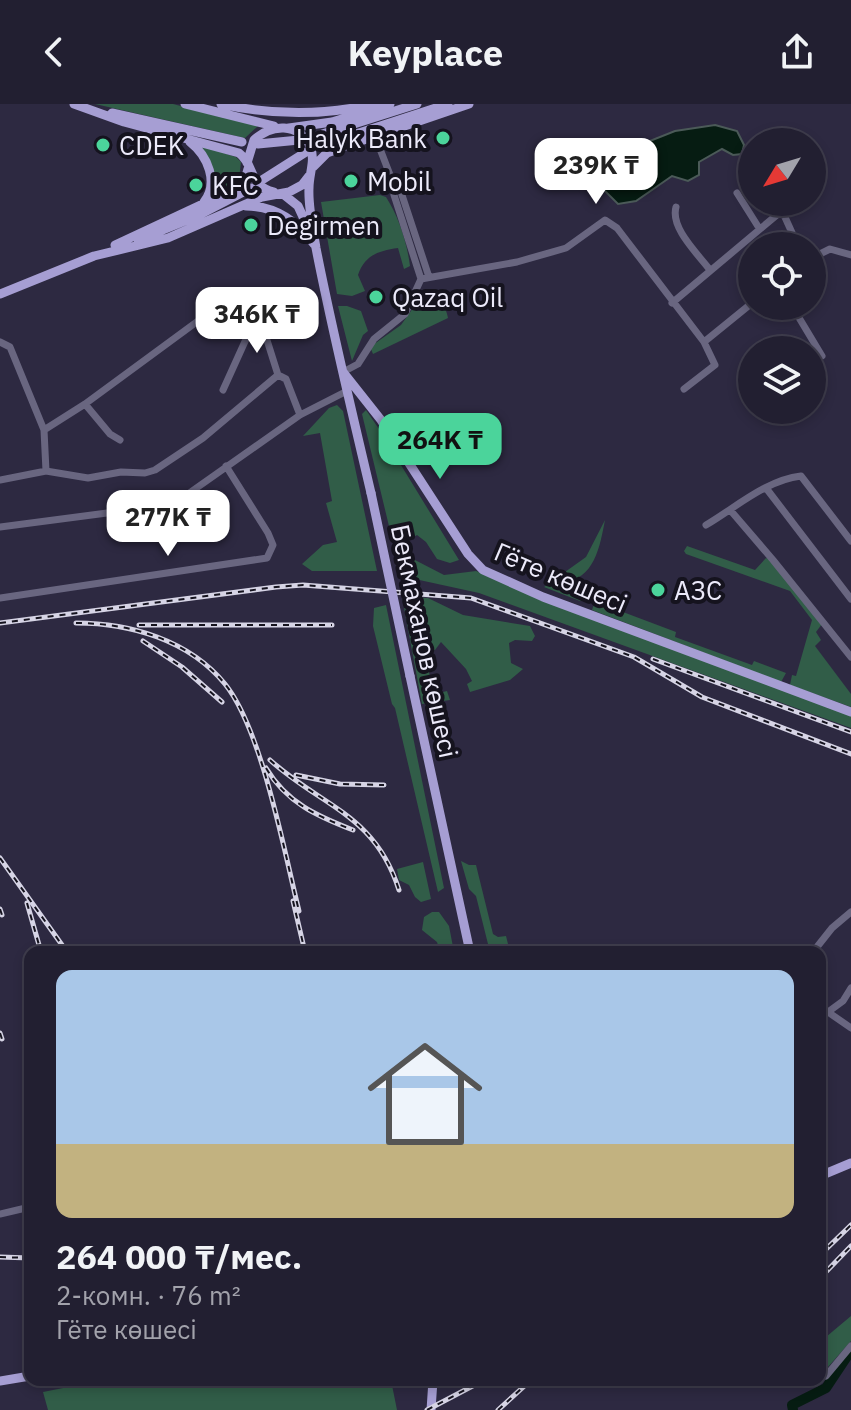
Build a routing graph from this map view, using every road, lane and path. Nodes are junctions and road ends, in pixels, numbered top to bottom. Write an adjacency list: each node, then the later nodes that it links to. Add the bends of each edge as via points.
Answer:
1 (74, 104): 13 (main road); 15 (main road)
2 (185, 104): 10 (main road)
3 (221, 104): 9 (main road)
4 (373, 104): 9 (main road, via 301,114)
5 (390, 104): 11 (main road, via 332,122)
6 (417, 104): 7 (main road, via 317,141)
7 (448, 104)
8 (469, 104): 12 (main road)
9 (249, 106)
10 (277, 127): 11 (main road); 15 (main road)
11 (289, 128): 18 (main road, via 310,147)
12 (375, 136): 18 (main road, via 327,153); 34 (street, via 401,192)
13 (184, 138): 17 (main road, via 239,153); 23 (main road, via 199,149 209,171 211,188)
14 (299, 140): 15 (main road)
15 (250, 145): 17 (main road)
16 (306, 152): 19 (main road)
17 (248, 166): 21 (main road, via 262,188); 23 (main road, via 245,180)
18 (311, 172): 21 (main road, via 302,185); 28 (main road, Бекмаханов көшесі)
19 (262, 180)
20 (251, 188): 29 (main road)
21 (279, 193): 24 (main road); 28 (main road, Бекмаханов көшесі, via 298,206)
22 (737, 193): 26 (street)
23 (201, 205): 32 (main road)
24 (242, 207): 28 (main road, via 289,219); 29 (main road, via 168,238)
25 (676, 207): 33 (street, via 678,226)
26 (759, 228): 27 (street, via 778,214 784,215); 33 (street)
27 (792, 232)
28 (316, 246): 41 (main road, Бекмаханов көшесі)
29 (117, 249): 32 (main road)
30 (826, 251): 31 (street)
31 (850, 253)
32 (94, 256): 35 (main road)
33 (710, 270): 37 (street)
34 (425, 278): 37 (street, via 566,248 605,220 617,228); 41 (street, via 405,314 374,339 358,364)
35 (0, 294)
36 (254, 299): 42 (street)
37 (672, 303): 40 (street)
38 (738, 314): 40 (street)
39 (0, 342): 50 (street, via 10,347)
40 (704, 342): 43 (street, via 715,365)
41 (343, 372): 45 (main road, Бекмаханов көшесі); 47 (main road, Гёте көшесі)
42 (278, 375): 48 (street, via 286,379); 53 (street, via 203,438 155,470 88,478)
43 (684, 389)
44 (223, 390): 46 (street, via 247,341 242,320 209,317)
45 (347, 391): 48 (street); 49 (main road, Бекмаханов көшесі)
46 (85, 404): 50 (street); 51 (street)
47 (371, 407): 49 (main road, via 360,405); 63 (main road, Гёте көшесі, via 483,570)
48 (300, 415): 52 (street)
49 (354, 419): 65 (main road, Бекмаханов көшесі, bridge)
50 (44, 430): 53 (street)
51 (120, 440)
52 (226, 466): 58 (street, via 168,505); 60 (street, via 268,533 273,545 267,558)
53 (46, 471): 54 (street)
54 (0, 480)
55 (766, 488): 56 (street); 59 (street, via 801,476); 61 (street)
56 (731, 511): 57 (street); 62 (street)
57 (706, 525)
58 (0, 527)
59 (851, 541)
60 (0, 598)
61 (851, 599)
62 (851, 657)
63 (851, 712)
64 (851, 912): 66 (street)
65 (469, 946)
66 (818, 946)
67 (851, 988): 68 (street, via 843,1001)
68 (826, 1011)
69 (826, 1013): 70 (street)
70 (851, 1028)
71 (851, 1163): 72 (main road)
72 (826, 1173)
73 (24, 1208): 74 (street)
74 (0, 1214)
75 (851, 1346): 76 (street)
76 (826, 1376)
77 (24, 1377): 78 (main road)
78 (0, 1381)
79 (433, 1386): 80 (main road)
80 (431, 1410)

